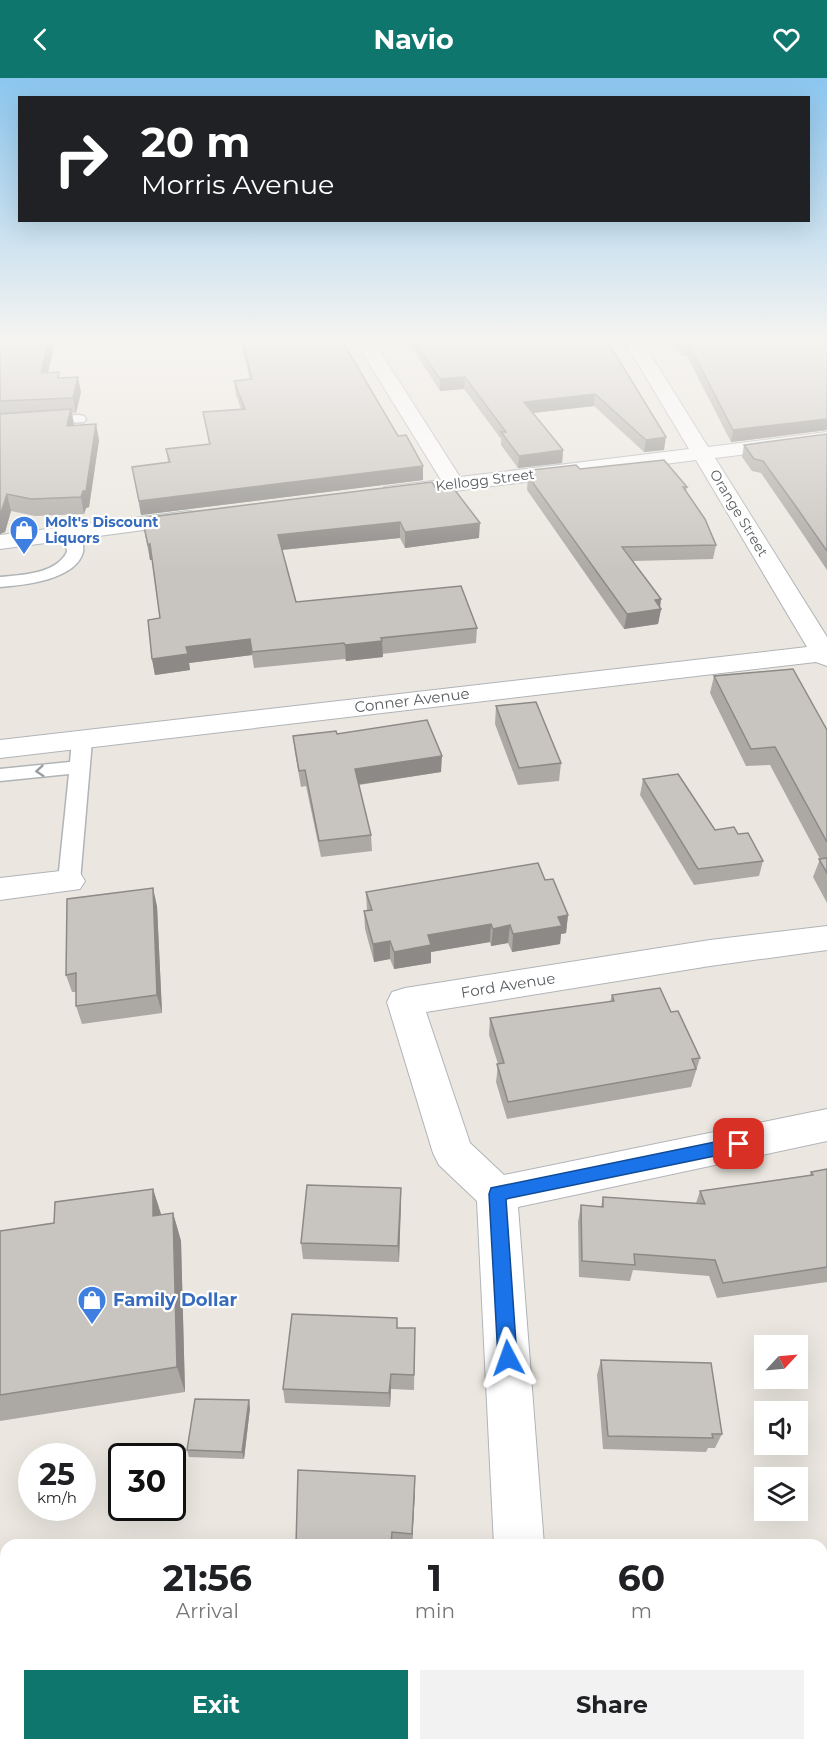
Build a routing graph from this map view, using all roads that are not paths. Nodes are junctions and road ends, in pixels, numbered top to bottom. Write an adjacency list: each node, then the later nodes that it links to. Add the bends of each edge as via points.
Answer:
1 (412, 417): 7 (street)
2 (681, 417): 6 (street, Orange Street)
3 (79, 419): 4 (lane)
4 (0, 423)
5 (827, 438): 6 (street, Kellogg Street)
6 (704, 454): 7 (street, Kellogg Street); 13 (street, Orange Street)
7 (454, 484): 8 (street, Kellogg Street)
8 (373, 494)
9 (210, 515): 10 (street)
10 (73, 533): 11 (street); 12 (lane, via 75,551 70,561 54,573)
11 (0, 542)
12 (0, 582)
13 (823, 645): 15 (street, Conner Avenue, via 460,694)
14 (0, 749): 15 (street, Conner Avenue)
15 (81, 754): 16 (lane, one-way to 16); 17 (lane)
16 (0, 774)
17 (69, 881): 18 (street)
18 (0, 889)
19 (827, 938): 21 (street, Ford Avenue, via 405,1002 453,1153)
20 (827, 1125): 21 (street)
21 (497, 1194): 22 (street)
22 (519, 1539)

